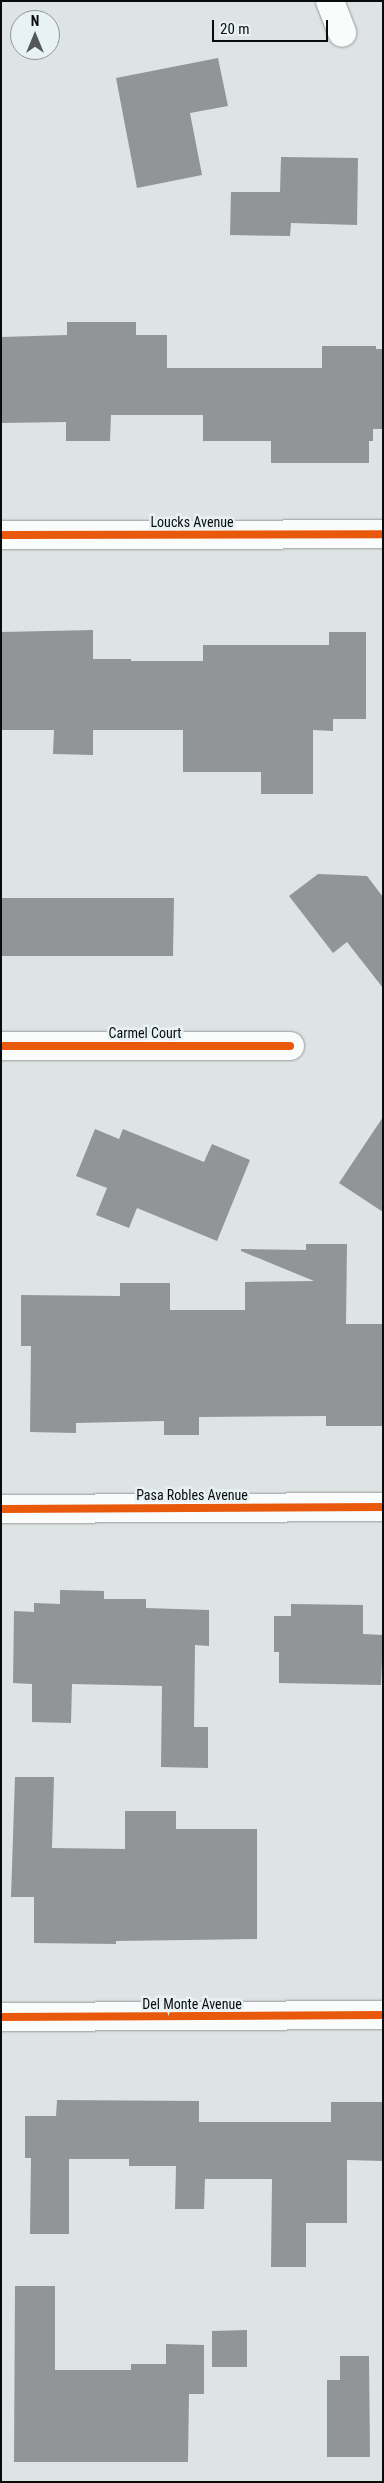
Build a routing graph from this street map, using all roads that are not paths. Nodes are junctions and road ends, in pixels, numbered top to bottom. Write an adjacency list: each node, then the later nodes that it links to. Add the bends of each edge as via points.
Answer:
1 (330, 1): 2 (street)
2 (342, 33)
3 (383, 534): 4 (street, Loucks Avenue)
4 (1, 535)
5 (1, 1046): 6 (street, Carmel Court)
6 (290, 1046)
7 (383, 1507): 8 (street, Pasa Robles Avenue)
8 (1, 1509)
9 (383, 2015): 10 (street, Del Monte Avenue)
10 (1, 2017)

